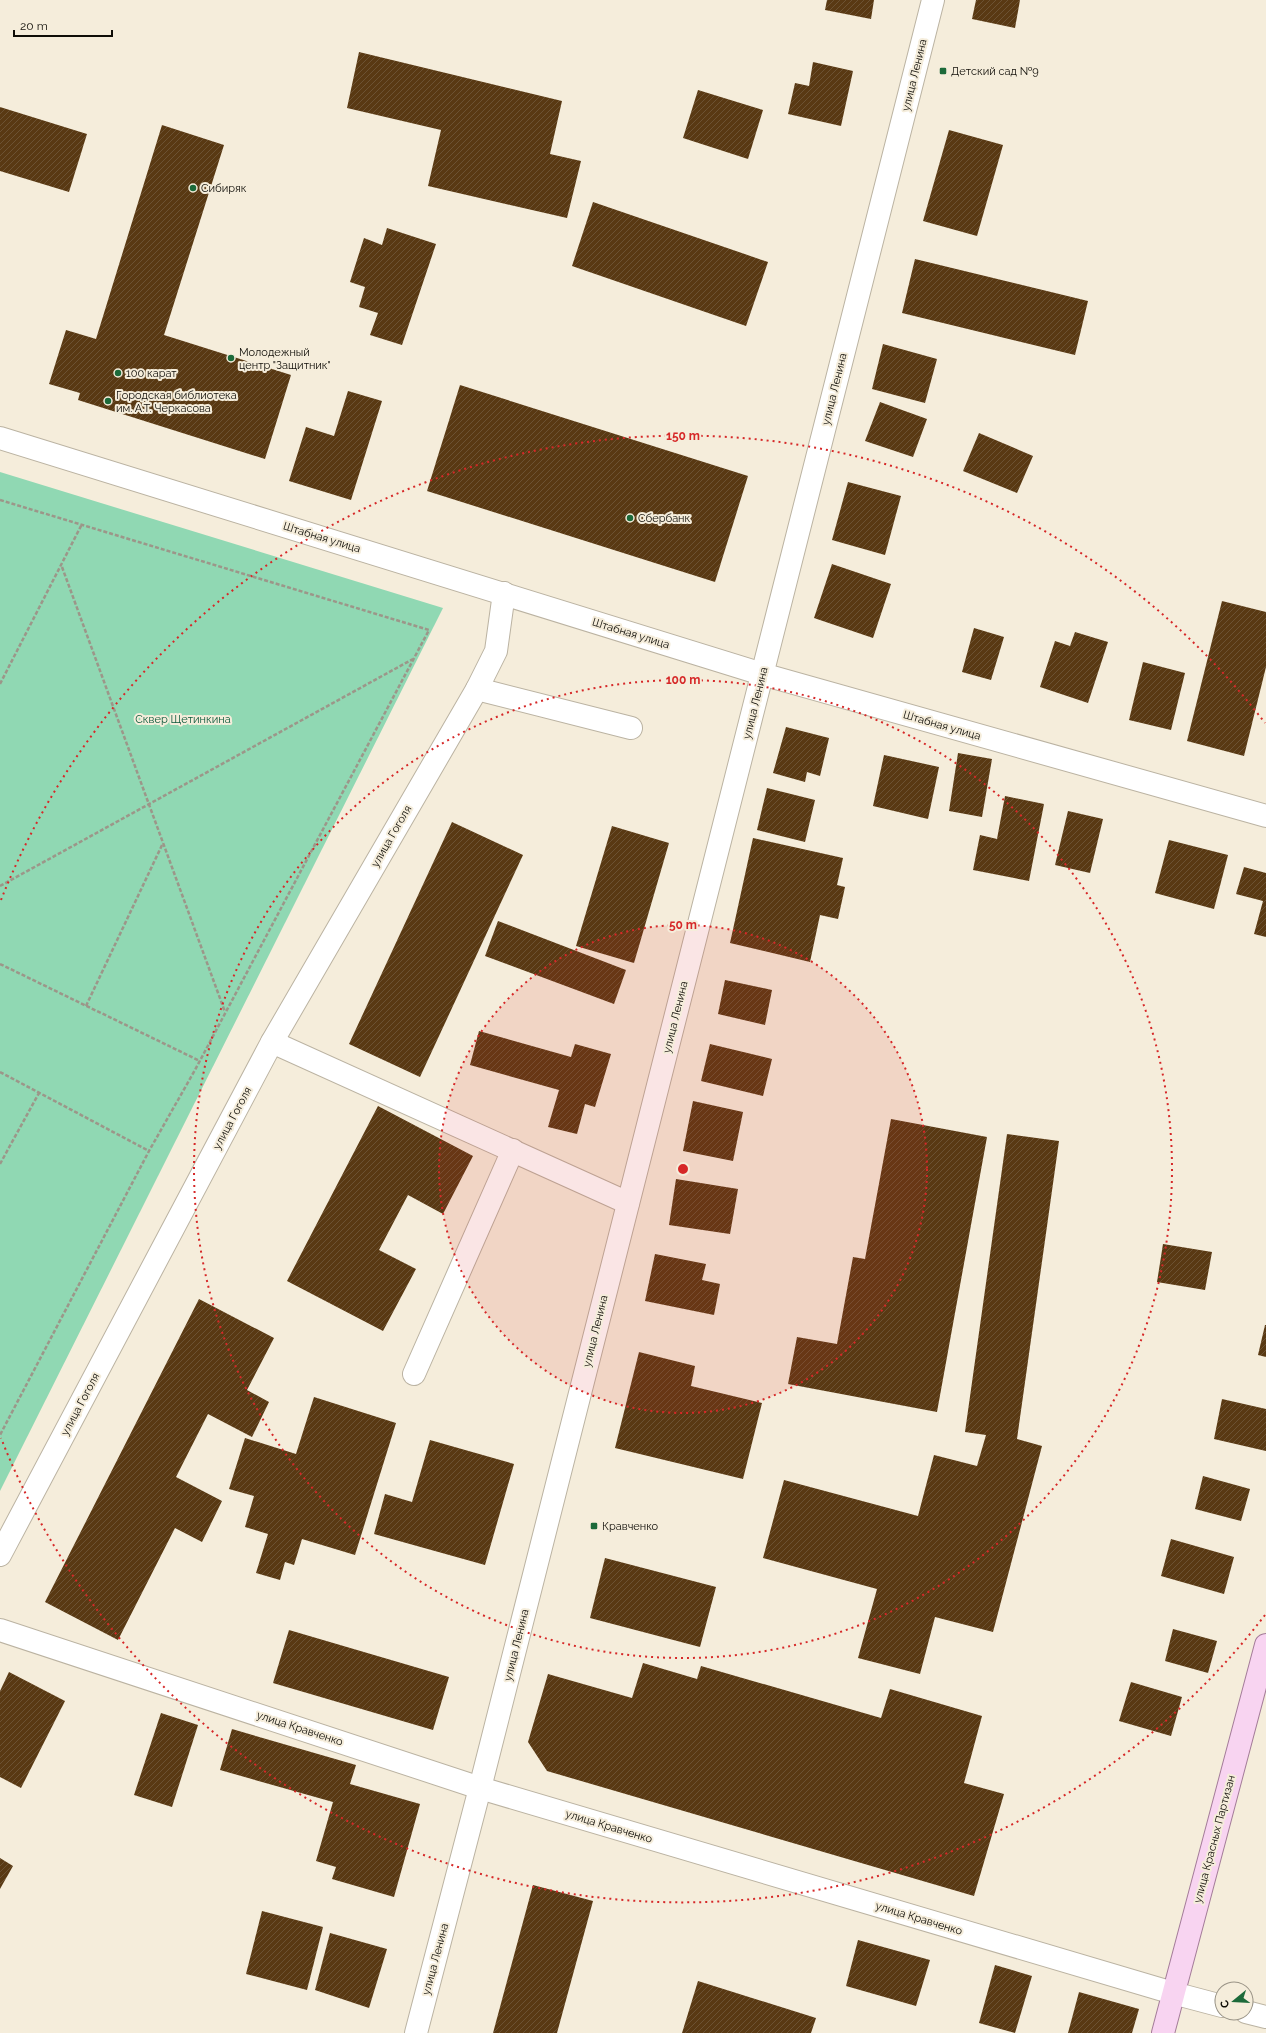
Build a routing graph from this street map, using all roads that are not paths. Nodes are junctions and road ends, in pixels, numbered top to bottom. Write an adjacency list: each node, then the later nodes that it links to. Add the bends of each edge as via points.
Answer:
1 (933, 0): 4 (street, улица Ленина)
2 (0, 438): 3 (street, Штабная улица)
3 (504, 593): 4 (street, Штабная улица); 5 (street, улица Гоголя, via 496,651)
4 (762, 674): 7 (street, Штабная улица); 10 (street, улица Ленина)
5 (477, 689): 6 (street); 8 (street, улица Гоголя)
6 (631, 728)
7 (1266, 816)
8 (272, 1042): 9 (street); 12 (street, улица Гоголя)
9 (513, 1150): 10 (street); 11 (street)
10 (628, 1202): 15 (street, улица Ленина)
11 (414, 1374)
12 (0, 1555)
13 (0, 1630): 15 (street, улица Кравченко)
14 (1266, 1645): 16 (main road, улица Красных Партизан)
15 (480, 1788): 16 (street, улица Кравченко); 20 (street, улица Ленина)
16 (1173, 1993): 17 (street, улица Кравченко); 21 (main road, улица Красных Партизан)
17 (1214, 2004)
18 (1254, 2014): 19 (street)
19 (1266, 2017)
20 (416, 2033)
21 (1163, 2033)

